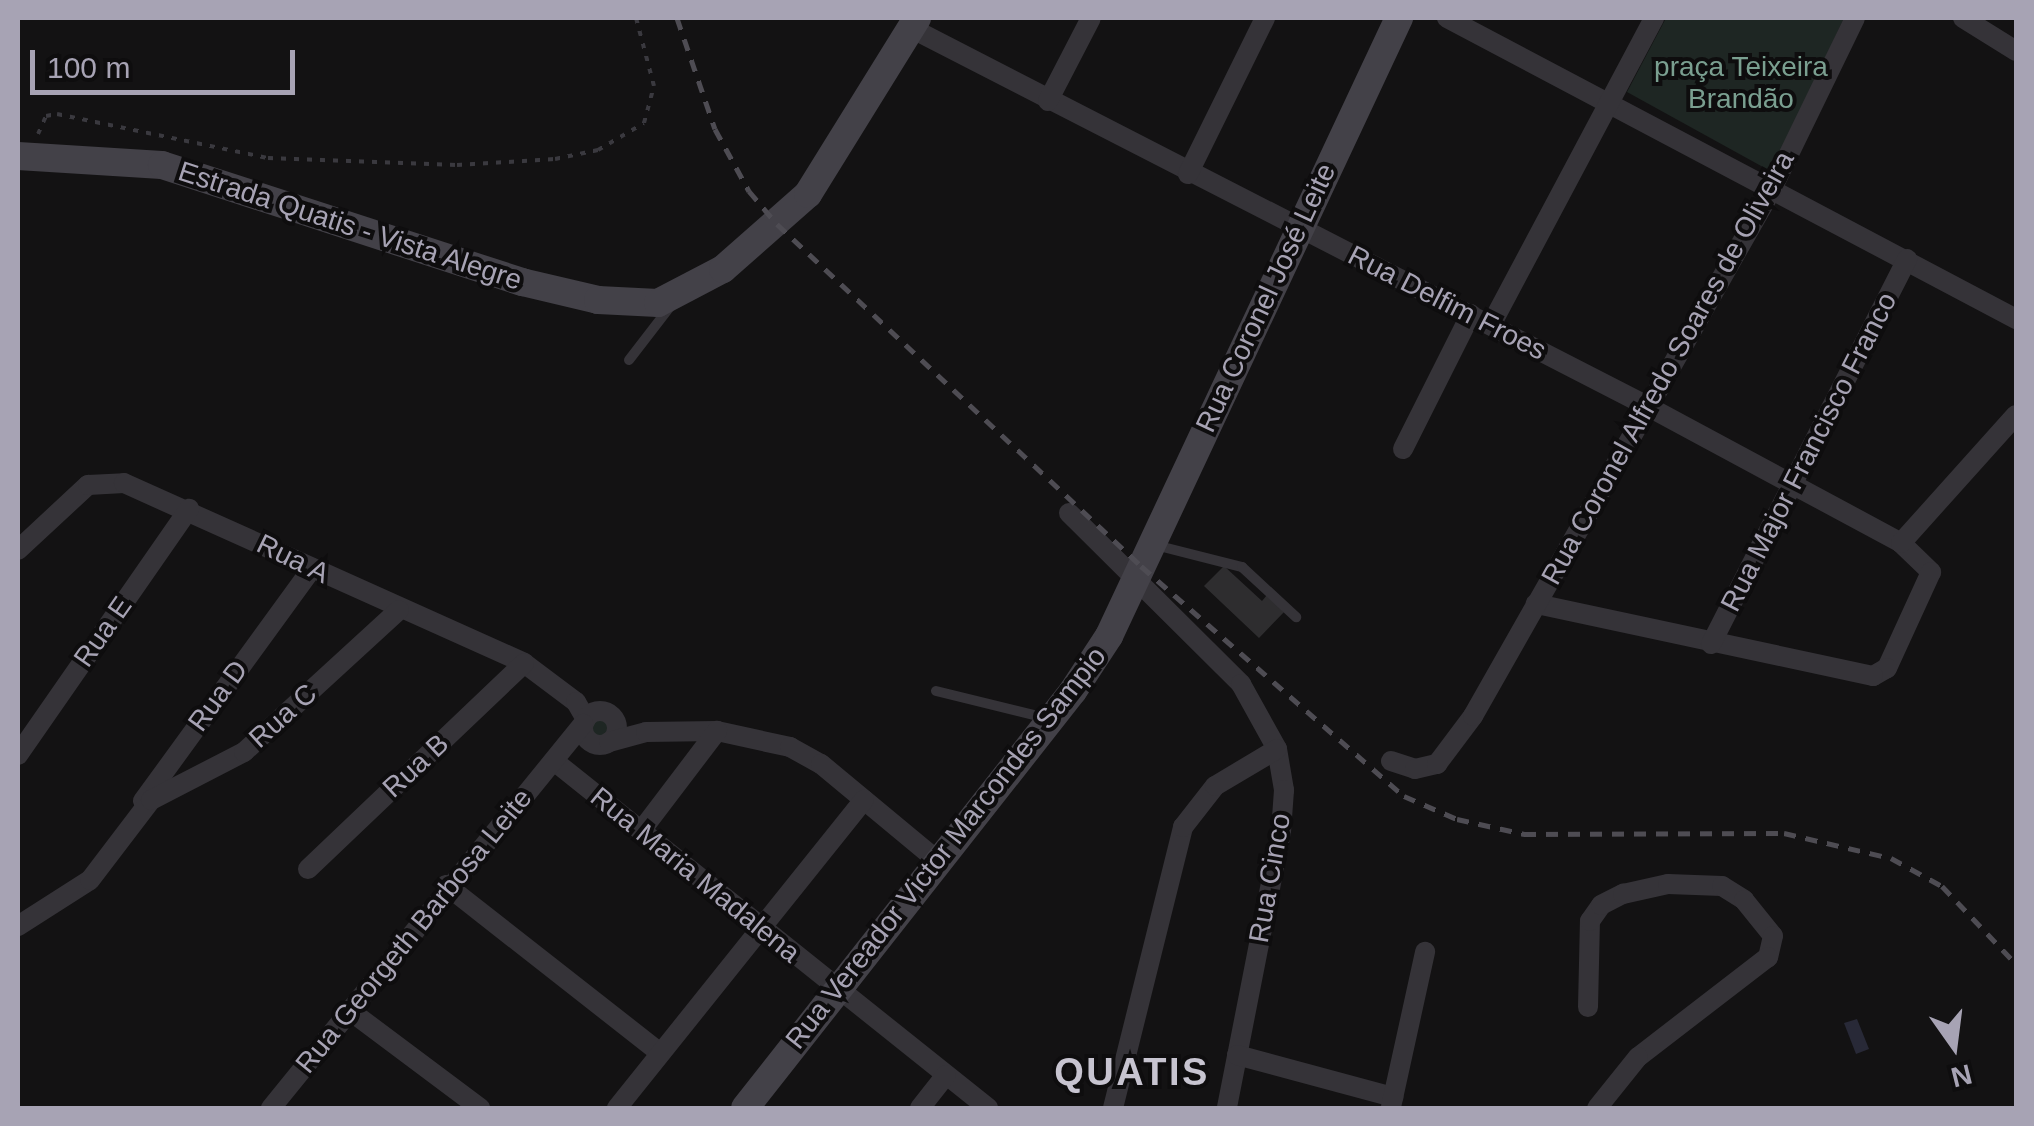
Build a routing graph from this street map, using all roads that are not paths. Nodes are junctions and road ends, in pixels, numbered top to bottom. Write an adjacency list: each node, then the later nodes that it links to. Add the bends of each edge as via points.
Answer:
1 (1092, 18): 10 (street)
2 (1265, 18): 13 (street)
3 (1399, 18): 15 (street, Rua Coronel José Leite)
4 (1447, 18): 11 (street)
5 (1654, 18): 11 (street)
6 (1856, 18): 14 (street, Rua Coronel Alfredo Soares de Oliveira)
7 (1964, 18): 9 (street)
8 (914, 23): 10 (street, Rua Delfim Froes); 17 (street, Estrada Quatis - Vista Alegre, via 808,194 723,269)
9 (2016, 51)
10 (1048, 101): 13 (street, Rua Delfim Froes)
11 (1610, 104): 14 (street); 20 (street)
12 (22, 148): 17 (street, Estrada Quatis - Vista Alegre, via 162,166 522,282 629,305)
13 (1188, 174): 15 (street, Rua Delfim Froes)
14 (1770, 190): 16 (street); 22 (street, Rua Coronel Alfredo Soares de Oliveira)
15 (1299, 227): 18 (street, Rua Delfim Froes); 29 (street, Rua Coronel José Leite)
16 (1908, 259): 19 (street); 25 (street, Rua Major Francisco Franco)
17 (676, 299): 21 (lane)
18 (1471, 314): 20 (street, Rua Delfim Froes); 24 (street)
19 (2016, 319)
20 (1492, 323): 22 (street, Rua Delfim Froes)
21 (629, 360)
22 (1646, 406): 25 (street, Rua Delfim Froes); 33 (street, Rua Coronel Alfredo Soares de Oliveira)
23 (2016, 415): 28 (street)
24 (1403, 448)
25 (1791, 484): 28 (street, Rua Delfim Froes); 36 (street, Rua Major Francisco Franco)
26 (189, 509): 30 (street, Rua A, via 124,483 94,482); 31 (street, Rua A); 45 (street, Rua E)
27 (1069, 514): 32 (street, Rua Cinco)
28 (1900, 543): 36 (street, Rua Delfim Froes, via 1924,560 1930,586 1882,673)
29 (1151, 544): 32 (street, Rua Coronel José Leite); 35 (lane, via 1242,567)
30 (18, 550)
31 (312, 568): 34 (street, Rua A); 50 (street, Rua D)
32 (1135, 580): 40 (street, Rua Vereador Victor Marcondes Sampio, via 1108,636); 44 (street, Rua Cinco, via 1242,684)
33 (1536, 604): 36 (street); 47 (street, Rua Coronel Alfredo Soares de Oliveira, via 1437,764 1416,769)
34 (399, 610): 37 (street, Rua A); 48 (street, Rua C, via 244,752)
35 (1296, 617)
36 (1711, 644)
37 (524, 664): 39 (street, Rua A); 53 (street, Rua B)
38 (936, 691): 40 (lane)
39 (592, 715): 41 (street); 43 (street, via 588,740); 43 (street, via 616,734); 46 (street, Rua Georgeth Barbosa Leite)
40 (1051, 719): 52 (street, Rua Vereador Victor Marcondes Sampio)
41 (646, 732): 42 (street); 43 (street)
42 (717, 732): 49 (street, via 790,747); 51 (street)
43 (603, 744): 46 (street)
44 (1276, 748): 62 (street, Rua Cinco, via 1284,811); 71 (street, via 1206,793 1183,827)
45 (18, 755)
46 (556, 758): 51 (street, Rua Maria Madalena); 54 (street, Rua Georgeth Barbosa Leite)
47 (1391, 761)
48 (151, 800): 50 (street, Rua D)
49 (864, 800): 52 (street); 56 (street)
50 (126, 826): 55 (street, Rua D, via 90,880)
51 (641, 831): 56 (street, Rua Maria Madalena)
52 (939, 862): 58 (street, Rua Vereador Victor Marcondes Sampio)
53 (308, 868)
54 (446, 885): 60 (street, Rua Georgeth Barbosa Leite); 61 (street)
55 (18, 926)
56 (761, 927): 58 (street, Rua Maria Madalena); 61 (street)
57 (1425, 952): 64 (street)
58 (836, 990): 63 (street, Rua Maria Madalena); 68 (street, Rua Vereador Victor Marcondes Sampio)
59 (1588, 1006): 73 (street, via 1590,921 1601,905 1623,894 1668,884 1722,886 1744,900 1774,936 1768,958 1648,1048)
60 (349, 1010): 65 (street, Rua Georgeth Barbosa Leite); 66 (street)
61 (660, 1052): 67 (street)
62 (1237, 1055): 64 (street); 72 (street, Rua Cinco)
63 (946, 1076): 69 (street); 70 (street, Rua Maria Madalena)
64 (1391, 1103)
65 (272, 1108)
66 (480, 1108)
67 (617, 1108)
68 (746, 1108)
69 (920, 1108)
70 (988, 1108)
71 (1113, 1108)
72 (1227, 1108)
73 (1597, 1108)

